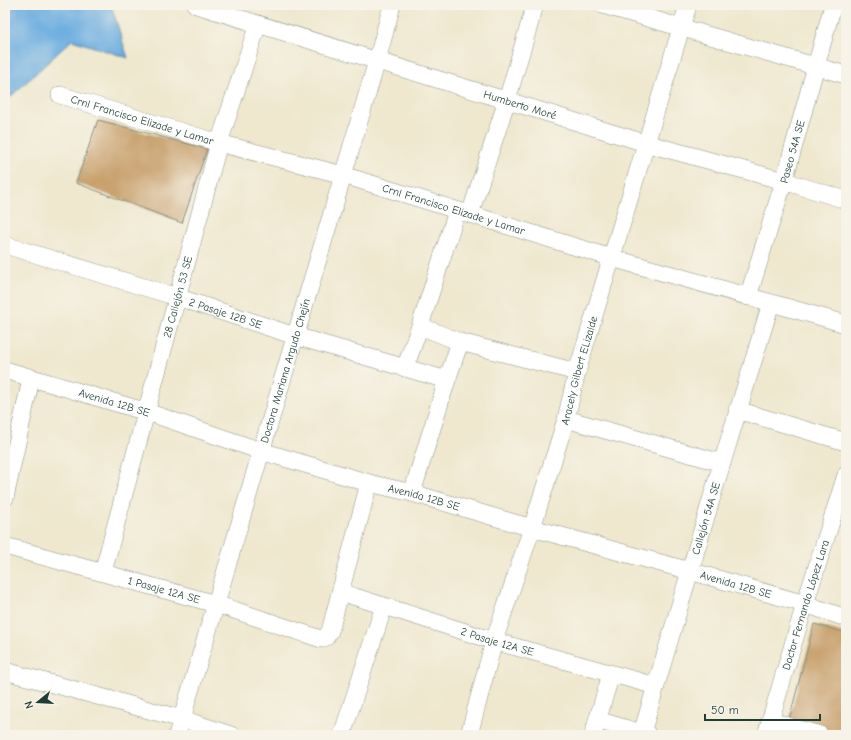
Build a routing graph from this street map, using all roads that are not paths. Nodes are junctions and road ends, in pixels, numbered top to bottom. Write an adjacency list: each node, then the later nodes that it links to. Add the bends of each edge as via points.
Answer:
1 (196, 5): 7 (street, Humberto Moré)
2 (392, 5): 9 (street, Doctora Mariana Argudo Chejín)
3 (535, 5): 13 (street)
4 (603, 5): 8 (street)
5 (688, 5): 8 (street, Aracely Gilbert ELizalde)
6 (833, 5): 10 (street, Paseo 54A SE)
7 (258, 24): 9 (street, Humberto Moré); 14 (street, 28 Callejón 53 SE)
8 (682, 27): 10 (street); 15 (street, Aracely Gilbert ELizalde)
9 (377, 61): 13 (street, Humberto Moré); 16 (street, Doctora Mariana Argudo Chejín)
10 (815, 66): 11 (street); 17 (street, Paseo 54A SE)
11 (846, 75)
12 (60, 95): 14 (street, Crnl Francisco Elizade y Lamar)
13 (507, 100): 15 (street, Humberto Moré); 19 (street)
14 (219, 143): 16 (street, Crnl Francisco Elizade y Lamar); 22 (street, 28 Callejón 53 SE)
15 (646, 143): 17 (street, Humberto Moré); 21 (street, Aracely Gilbert ELizalde)
16 (343, 175): 19 (street, Crnl Francisco Elizade y Lamar); 27 (street, Doctora Mariana Argudo Chejín)
17 (784, 181): 18 (street, Humberto Moré); 23 (street, Paseo 54A SE)
18 (846, 200)
19 (463, 212): 21 (street, Crnl Francisco Elizade y Lamar); 26 (street)
20 (5, 245): 22 (street, 2 Pasaje 12B SE)
21 (612, 258): 23 (street, Crnl Francisco Elizade y Lamar); 31 (street, Aracely Gilbert ELizalde)
22 (177, 297): 27 (street, 2 Pasaje 12B SE); 35 (street, 28 Callejón 53 SE)
23 (748, 297): 24 (street, Crnl Francisco Elizade y Lamar)
24 (771, 304): 25 (street, Crnl Francisco Elizade y Lamar); 34 (street, Callejón 54A SE)
25 (846, 324)
26 (420, 326): 28 (street); 29 (street)
27 (295, 336): 29 (street, 2 Pasaje 12B SE); 38 (street, Doctora Mariana Argudo Chejín)
28 (460, 342): 31 (street); 33 (street)
29 (404, 368): 33 (street, 2 Pasaje 12B SE)
30 (5, 370): 32 (street, Avenida 12B SE)
31 (577, 372): 36 (street, Aracely Gilbert ELizalde)
32 (32, 379): 35 (street, Avenida 12B SE); 43 (street)
33 (447, 380): 42 (street)
34 (737, 410): 37 (street); 39 (street, Callejón 54A SE)
35 (146, 412): 38 (street, Avenida 12B SE); 47 (street, 28 Callejón 53 SE)
36 (566, 419): 39 (street); 44 (street, Aracely Gilbert ELizalde)
37 (846, 442)
38 (261, 451): 41 (street, Avenida 12B SE); 49 (street, Doctora Mariana Argudo Chejín)
39 (722, 463): 46 (street, Callejón 54A SE)
40 (846, 475): 50 (street, Doctor Fernando López Lara)
41 (370, 483): 42 (street, Avenida 12B SE); 48 (street)
42 (412, 493): 44 (street, Avenida 12B SE)
43 (5, 498)
44 (532, 528): 46 (street, Avenida 12B SE); 53 (street, Aracely Gilbert ELizalde)
45 (5, 546): 47 (street, 1 Pasaje 12A SE)
46 (690, 571): 50 (street, Avenida 12B SE); 56 (street, Callejón 54A SE)
47 (103, 572): 49 (street, 1 Pasaje 12A SE)
48 (340, 592): 49 (street, 1 Pasaje 12A SE, via 330,631 321,639); 51 (street, 2 Pasaje 12A SE)
49 (216, 604): 57 (street, Doctora Mariana Argudo Chejín)
50 (805, 604): 52 (street, Avenida 12B SE); 59 (street, Doctor Fernando López Lara)
51 (384, 606): 53 (street, 2 Pasaje 12A SE); 62 (street)
52 (846, 618)
53 (494, 641): 55 (street, 2 Pasaje 12A SE); 63 (street, Aracely Gilbert ELizalde)
54 (5, 671): 57 (street)
55 (611, 674): 56 (street, 2 Pasaje 12A SE); 58 (street)
56 (656, 686): 60 (street, Callejón 54A SE)
57 (179, 727): 61 (street)
58 (595, 728): 60 (street)
59 (768, 728): 64 (street)
60 (645, 734)
61 (231, 735)
62 (342, 735)
63 (469, 735)
64 (820, 735)

